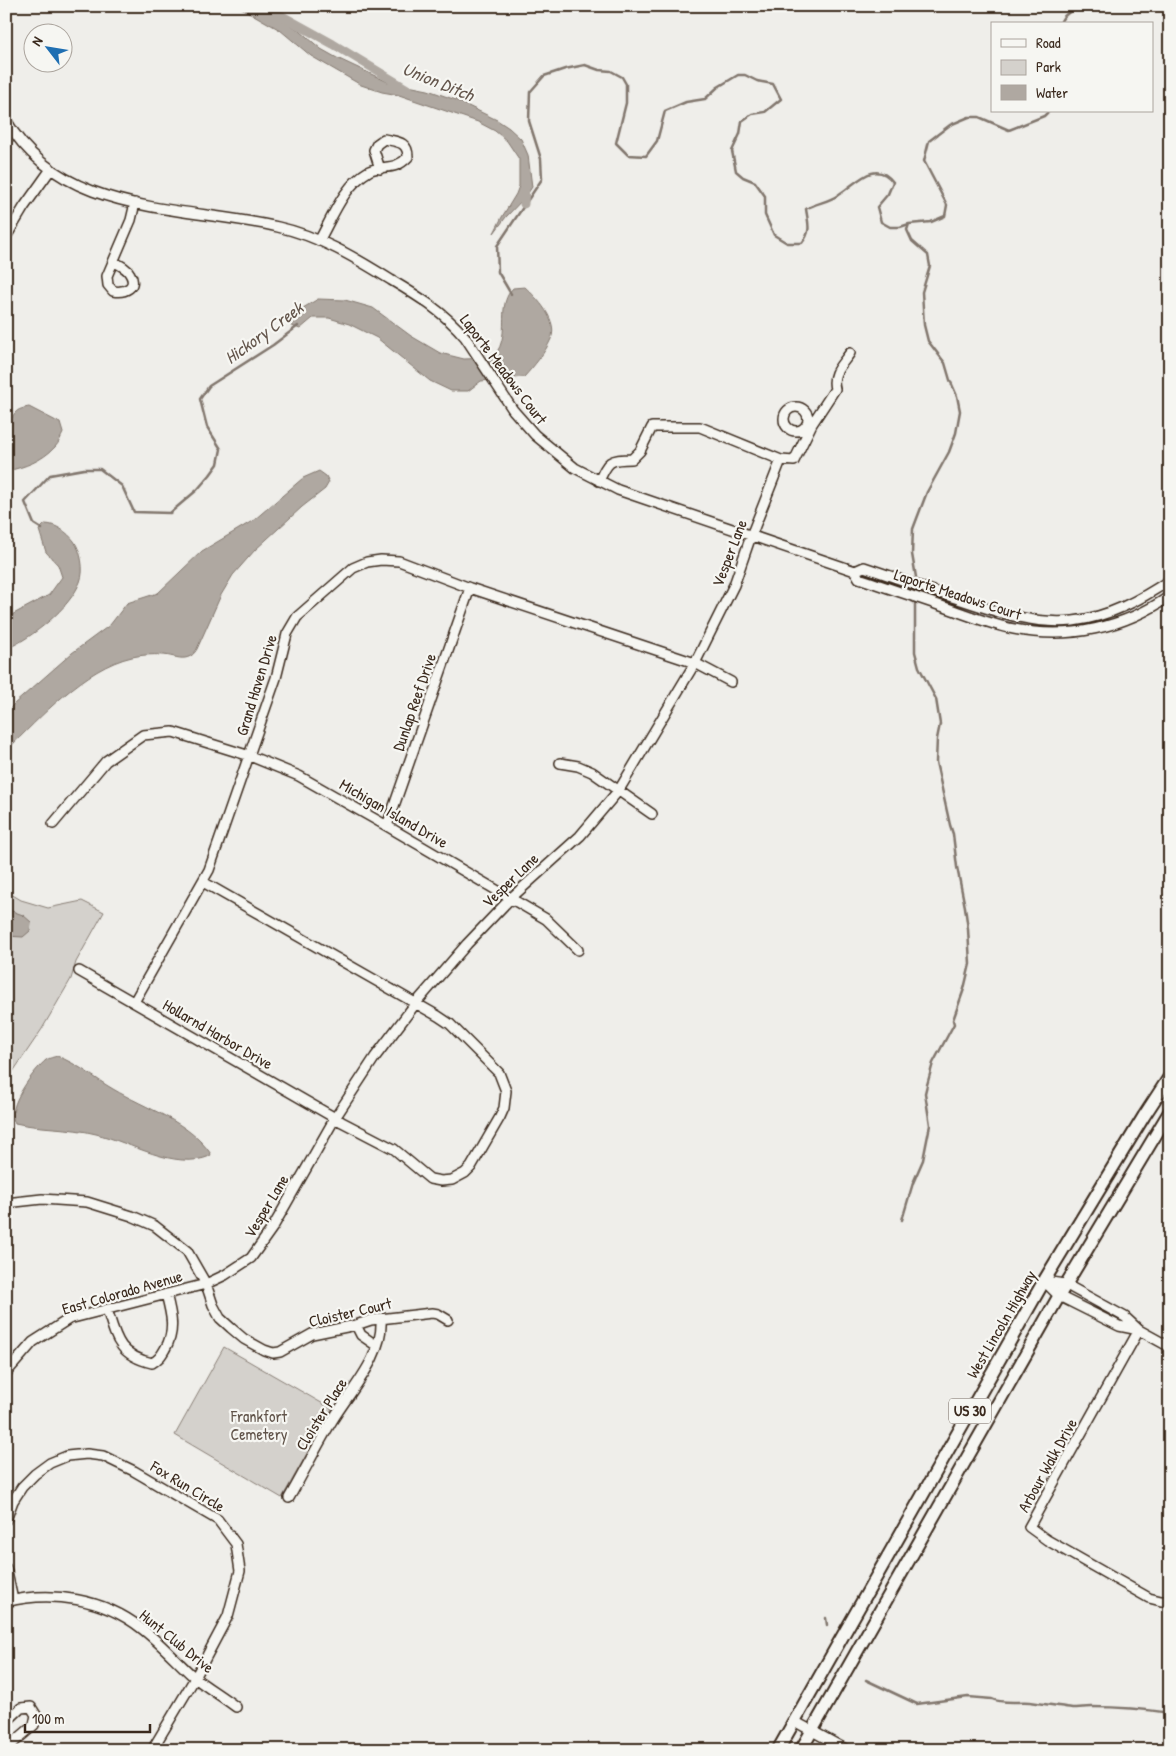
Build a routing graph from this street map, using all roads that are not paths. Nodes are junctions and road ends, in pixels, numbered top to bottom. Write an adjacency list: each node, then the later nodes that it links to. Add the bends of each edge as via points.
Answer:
1 (6, 120): 2 (street, Laporte Meadows Court, via 24,145)
2 (51, 169): 4 (street, Laporte Meadows Court, via 95,193); 5 (street)
3 (380, 169): 6 (street, via 370,170 356,180)
4 (135, 203): 6 (street, Laporte Meadows Court, via 279,227); 7 (street)
5 (6, 237)
6 (318, 241): 10 (street, Laporte Meadows Court, via 358,259 430,304 456,326 535,435 575,468)
7 (114, 262)
8 (850, 353): 9 (street, via 834,375 835,389 810,423 794,461)
9 (781, 460): 10 (street, via 700,427 652,427 640,451 632,459 616,459 607,464); 11 (street, Vesper Lane)
10 (599, 481): 11 (street, Laporte Meadows Court)
11 (751, 536): 12 (street, Laporte Meadows Court); 16 (street, Vesper Lane, via 734,585)
12 (855, 570): 13 (street, Laporte Meadows Court, via 864,567 989,609 1045,621 1073,621 1100,615 1145,597); 15 (street, Laporte Meadows Court, via 859,578 996,624 1040,633 1071,634 1095,629 1131,618)
13 (1170, 580)
14 (470, 588): 16 (street, Grand Haven Drive); 18 (street, Grand Haven Drive, via 399,561 367,562 353,568 297,617 287,634); 23 (street, Dunlap Reef Drive)
15 (1170, 596)
16 (695, 663): 17 (street, Grand Haven Drive); 20 (street, Vesper Lane)
17 (731, 682)
18 (250, 756): 22 (street, Michigan Island Drive, via 173,732 143,736 106,762); 23 (street, Michigan Island Drive, via 299,776); 24 (street, Grand Haven Drive, via 217,852)
19 (560, 763): 20 (street, via 592,772)
20 (620, 790): 21 (street); 25 (street, Vesper Lane, via 580,836)
21 (652, 814)
22 (53, 824)
23 (387, 826): 25 (street, Michigan Island Drive)
24 (203, 882): 28 (street, Grand Haven Drive); 29 (street)
25 (511, 898): 26 (street, Michigan Island Drive, via 546,920); 29 (street, Vesper Lane)
26 (578, 950)
27 (79, 971): 28 (street, Hollarnd Harbor Drive)
28 (134, 1002): 32 (street, Hollarnd Harbor Drive)
29 (416, 1002): 32 (street, Vesper Lane, via 375,1057); 32 (street, Hollarnd Harbor Drive, via 450,1024 499,1073 505,1085 504,1108 471,1167 452,1180 430,1179 394,1149)
30 (1170, 1076): 34 (main road, West Lincoln Highway / US 30)
31 (1170, 1112): 36 (main road, US 30)
32 (338, 1120): 35 (street, Vesper Lane, via 274,1227 251,1258 225,1276)
33 (6, 1203): 35 (street, via 42,1199 87,1202 148,1222 188,1251)
34 (1044, 1281): 36 (street); 38 (street); 54 (main road, West Lincoln Highway / US 30)
35 (206, 1284): 37 (street, East Colorado Avenue); 42 (street, Cloister Court, via 220,1318 257,1346 273,1353 312,1334)
36 (1065, 1284): 38 (main road, US 30); 43 (street, via 1125,1317)
37 (166, 1294): 39 (street, East Colorado Avenue); 39 (street, via 171,1313 171,1340 159,1359 152,1363 128,1353 117,1341)
38 (1059, 1296): 43 (street, via 1119,1326); 56 (main road, US 30)
39 (107, 1309): 46 (street, East Colorado Avenue, via 69,1319 33,1342)
40 (381, 1318): 41 (street, Cloister Court, via 432,1313); 42 (street, Cloister Court); 44 (street, Cloister Place)
41 (448, 1320)
42 (356, 1325): 44 (street, via 361,1335)
43 (1140, 1330): 45 (street); 51 (street, Arbour Walk Drive, via 1029,1528 1150,1598)
44 (377, 1346): 47 (street, Cloister Place, via 358,1384 332,1421)
45 (1170, 1347)
46 (6, 1373)
47 (289, 1498)
48 (6, 1520): 52 (street, Fox Run Circle, via 18,1494 35,1474 68,1456 87,1454 111,1460 218,1520 236,1544 240,1571 228,1616)
49 (6, 1568): 50 (street)
50 (10, 1601): 52 (street, Hunt Club Drive, via 41,1596 88,1601 140,1627)
51 (1170, 1601)
52 (195, 1678): 53 (street, Hunt Club Drive); 59 (street, Fox Run Circle)
53 (236, 1706)
54 (794, 1721): 56 (street); 60 (main road, West Lincoln Highway / US 30)
55 (6, 1722): 58 (street, via 21,1708 31,1708 36,1715 34,1725)
56 (811, 1731): 57 (street); 61 (main road, US 30)
57 (843, 1748)
58 (6, 1749)
59 (152, 1750)
60 (778, 1750)
61 (801, 1750)

